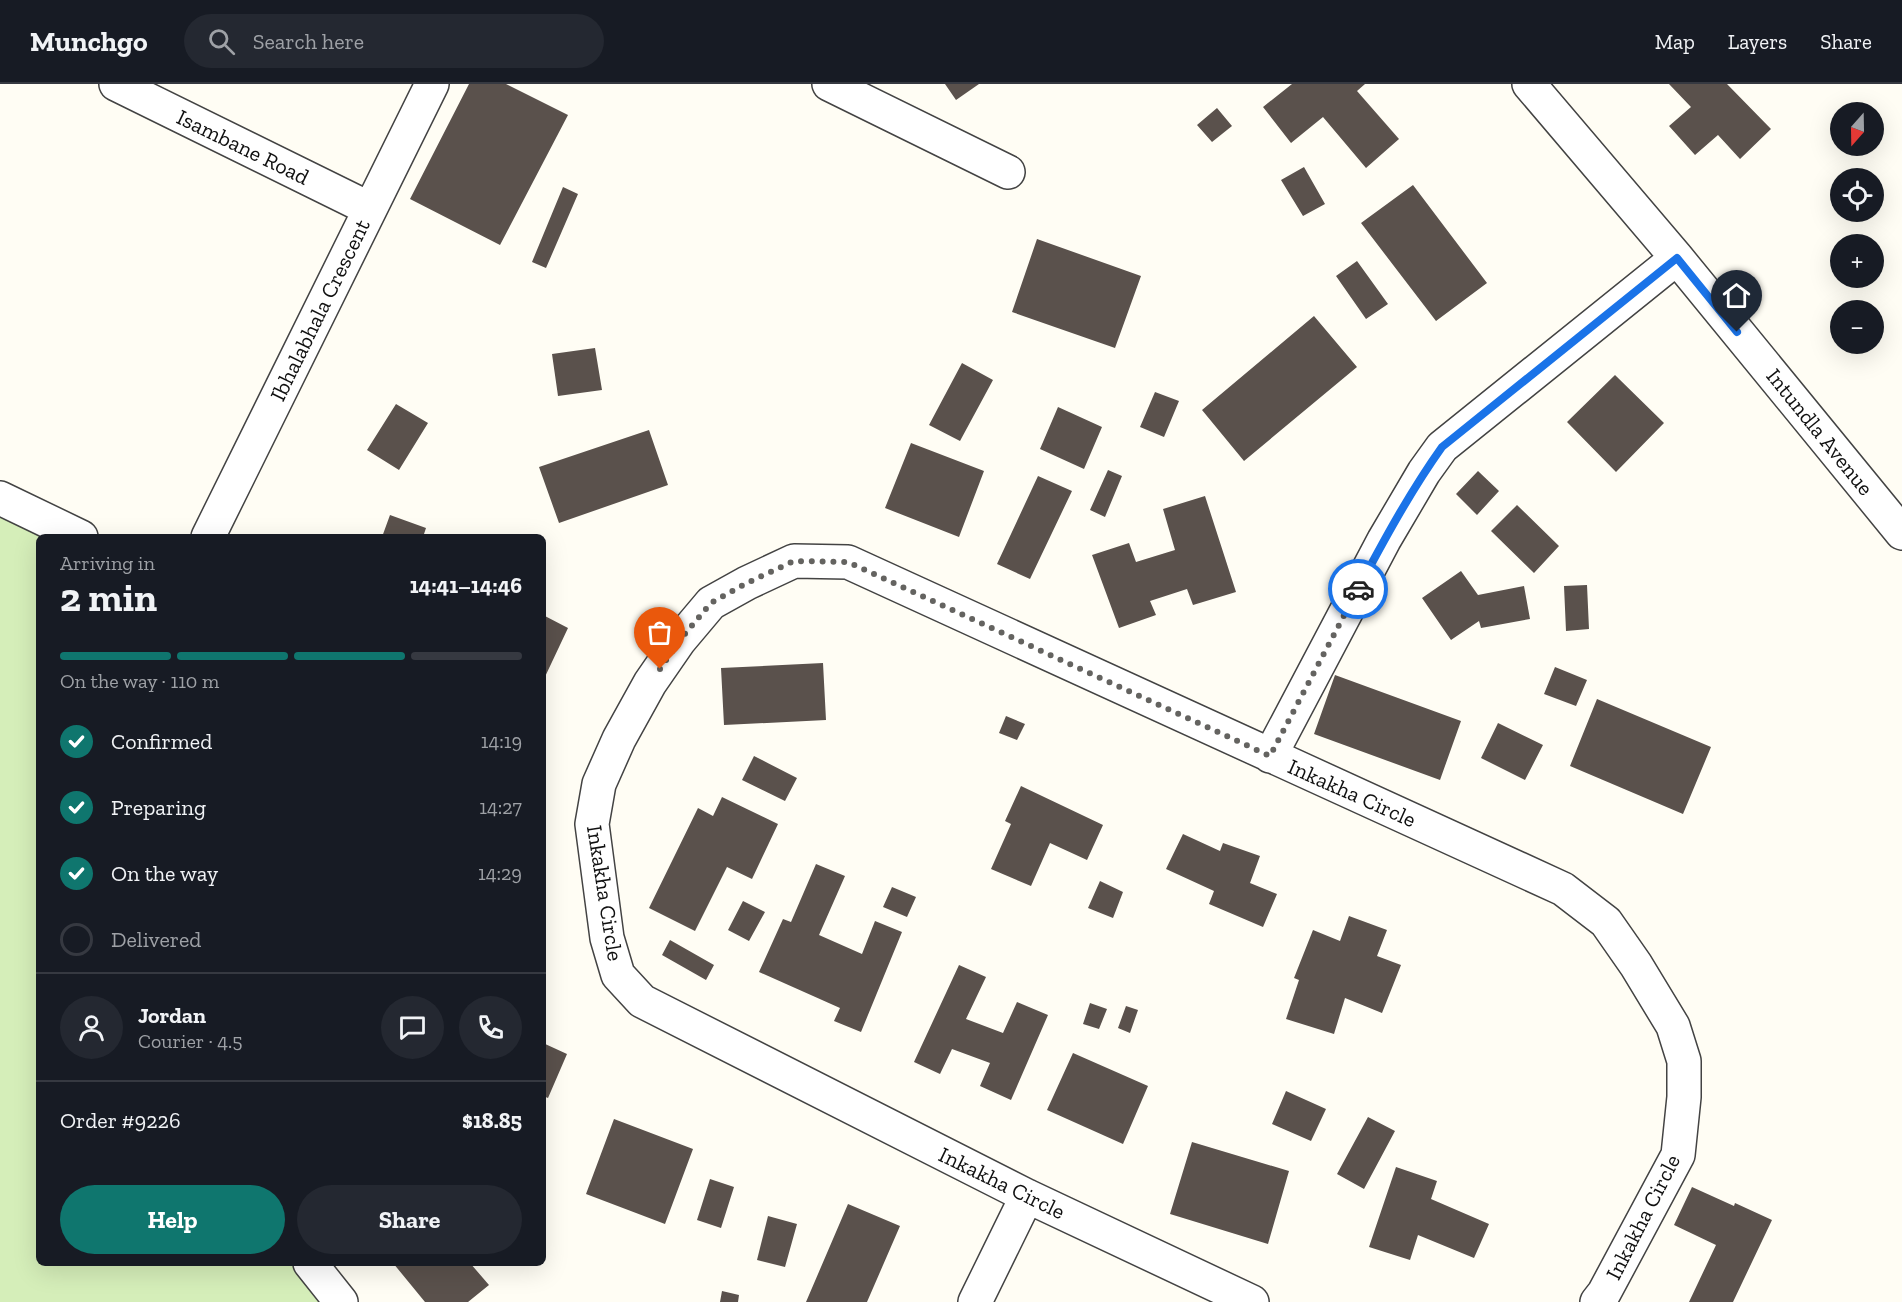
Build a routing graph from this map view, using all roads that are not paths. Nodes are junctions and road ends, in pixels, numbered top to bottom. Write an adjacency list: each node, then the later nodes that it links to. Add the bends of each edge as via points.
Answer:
1 (116, 84): 6 (street, Isambane Road)
2 (432, 84): 6 (street, Ibhalabhala Crescent)
3 (829, 84): 5 (street)
4 (1529, 84): 7 (street, Intundla Avenue)
5 (1008, 172)
6 (370, 209): 11 (street, Ibhalabhala Crescent)
7 (1677, 258): 9 (street, Intundla Avenue); 12 (street, via 1442,447 1384,540)
8 (0, 498): 10 (street)
9 (1902, 533)
10 (75, 534)
11 (209, 534)
12 (1270, 756): 13 (street, Inkakha Circle, via 848,562 794,561 711,603 656,674 624,730 599,784 592,824 607,938 618,975 642,1001); 18 (street, Inkakha Circle, via 1563,889 1605,922 1636,964 1673,1026 1684,1061 1678,1155)
13 (1027, 1196): 16 (street); 17 (street, Inkakha Circle)
14 (311, 1266): 15 (street)
15 (341, 1302)
16 (975, 1302)
17 (1252, 1302)
18 (1597, 1302)

